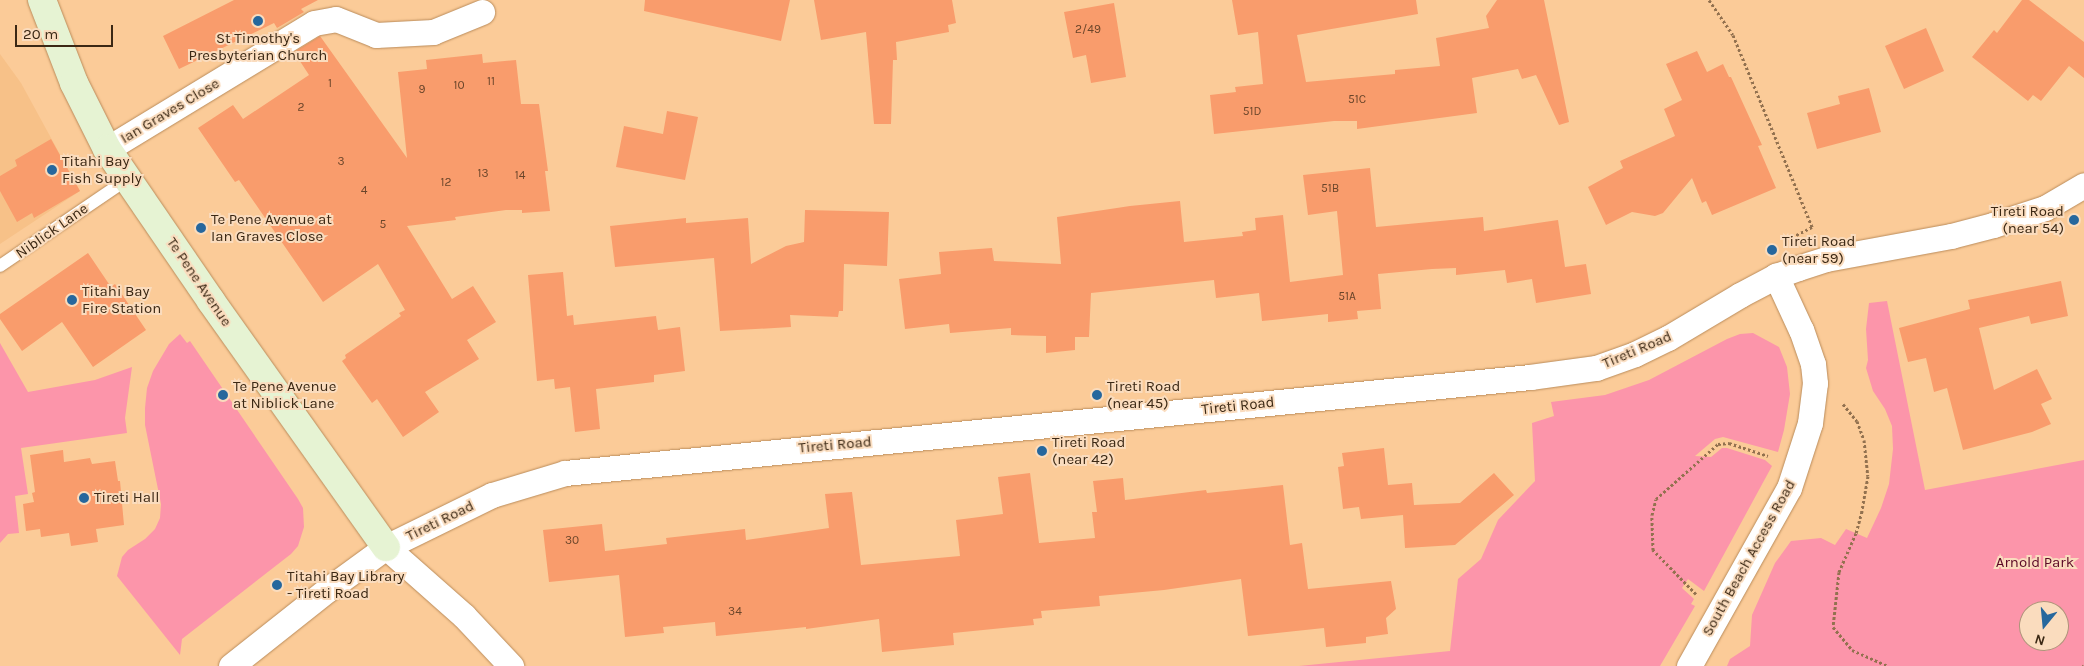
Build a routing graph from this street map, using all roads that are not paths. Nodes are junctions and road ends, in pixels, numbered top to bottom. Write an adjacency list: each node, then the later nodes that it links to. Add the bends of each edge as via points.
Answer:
1 (42, 0): 3 (street, Te Pene Avenue, via 74,83)
2 (482, 12): 3 (street, Ian Graves Close, via 434,32 376,35 336,19 314,23)
3 (107, 149): 4 (street, Te Pene Avenue)
4 (129, 178): 6 (lane, Niblick Lane); 8 (street, Te Pene Avenue, via 211,301)
5 (2084, 185): 7 (street, Tireti Road, via 2046,208 1993,226 1826,259)
6 (0, 266)
7 (1776, 276): 8 (street, Tireti Road, via 1668,338 1596,368 565,473 492,495); 11 (street, South Beach Access Road, via 1813,364 1810,424 1789,488)
8 (386, 547): 9 (street, Tireti Road); 10 (street, via 464,616)
9 (230, 666)
10 (512, 666)
11 (1689, 666)

